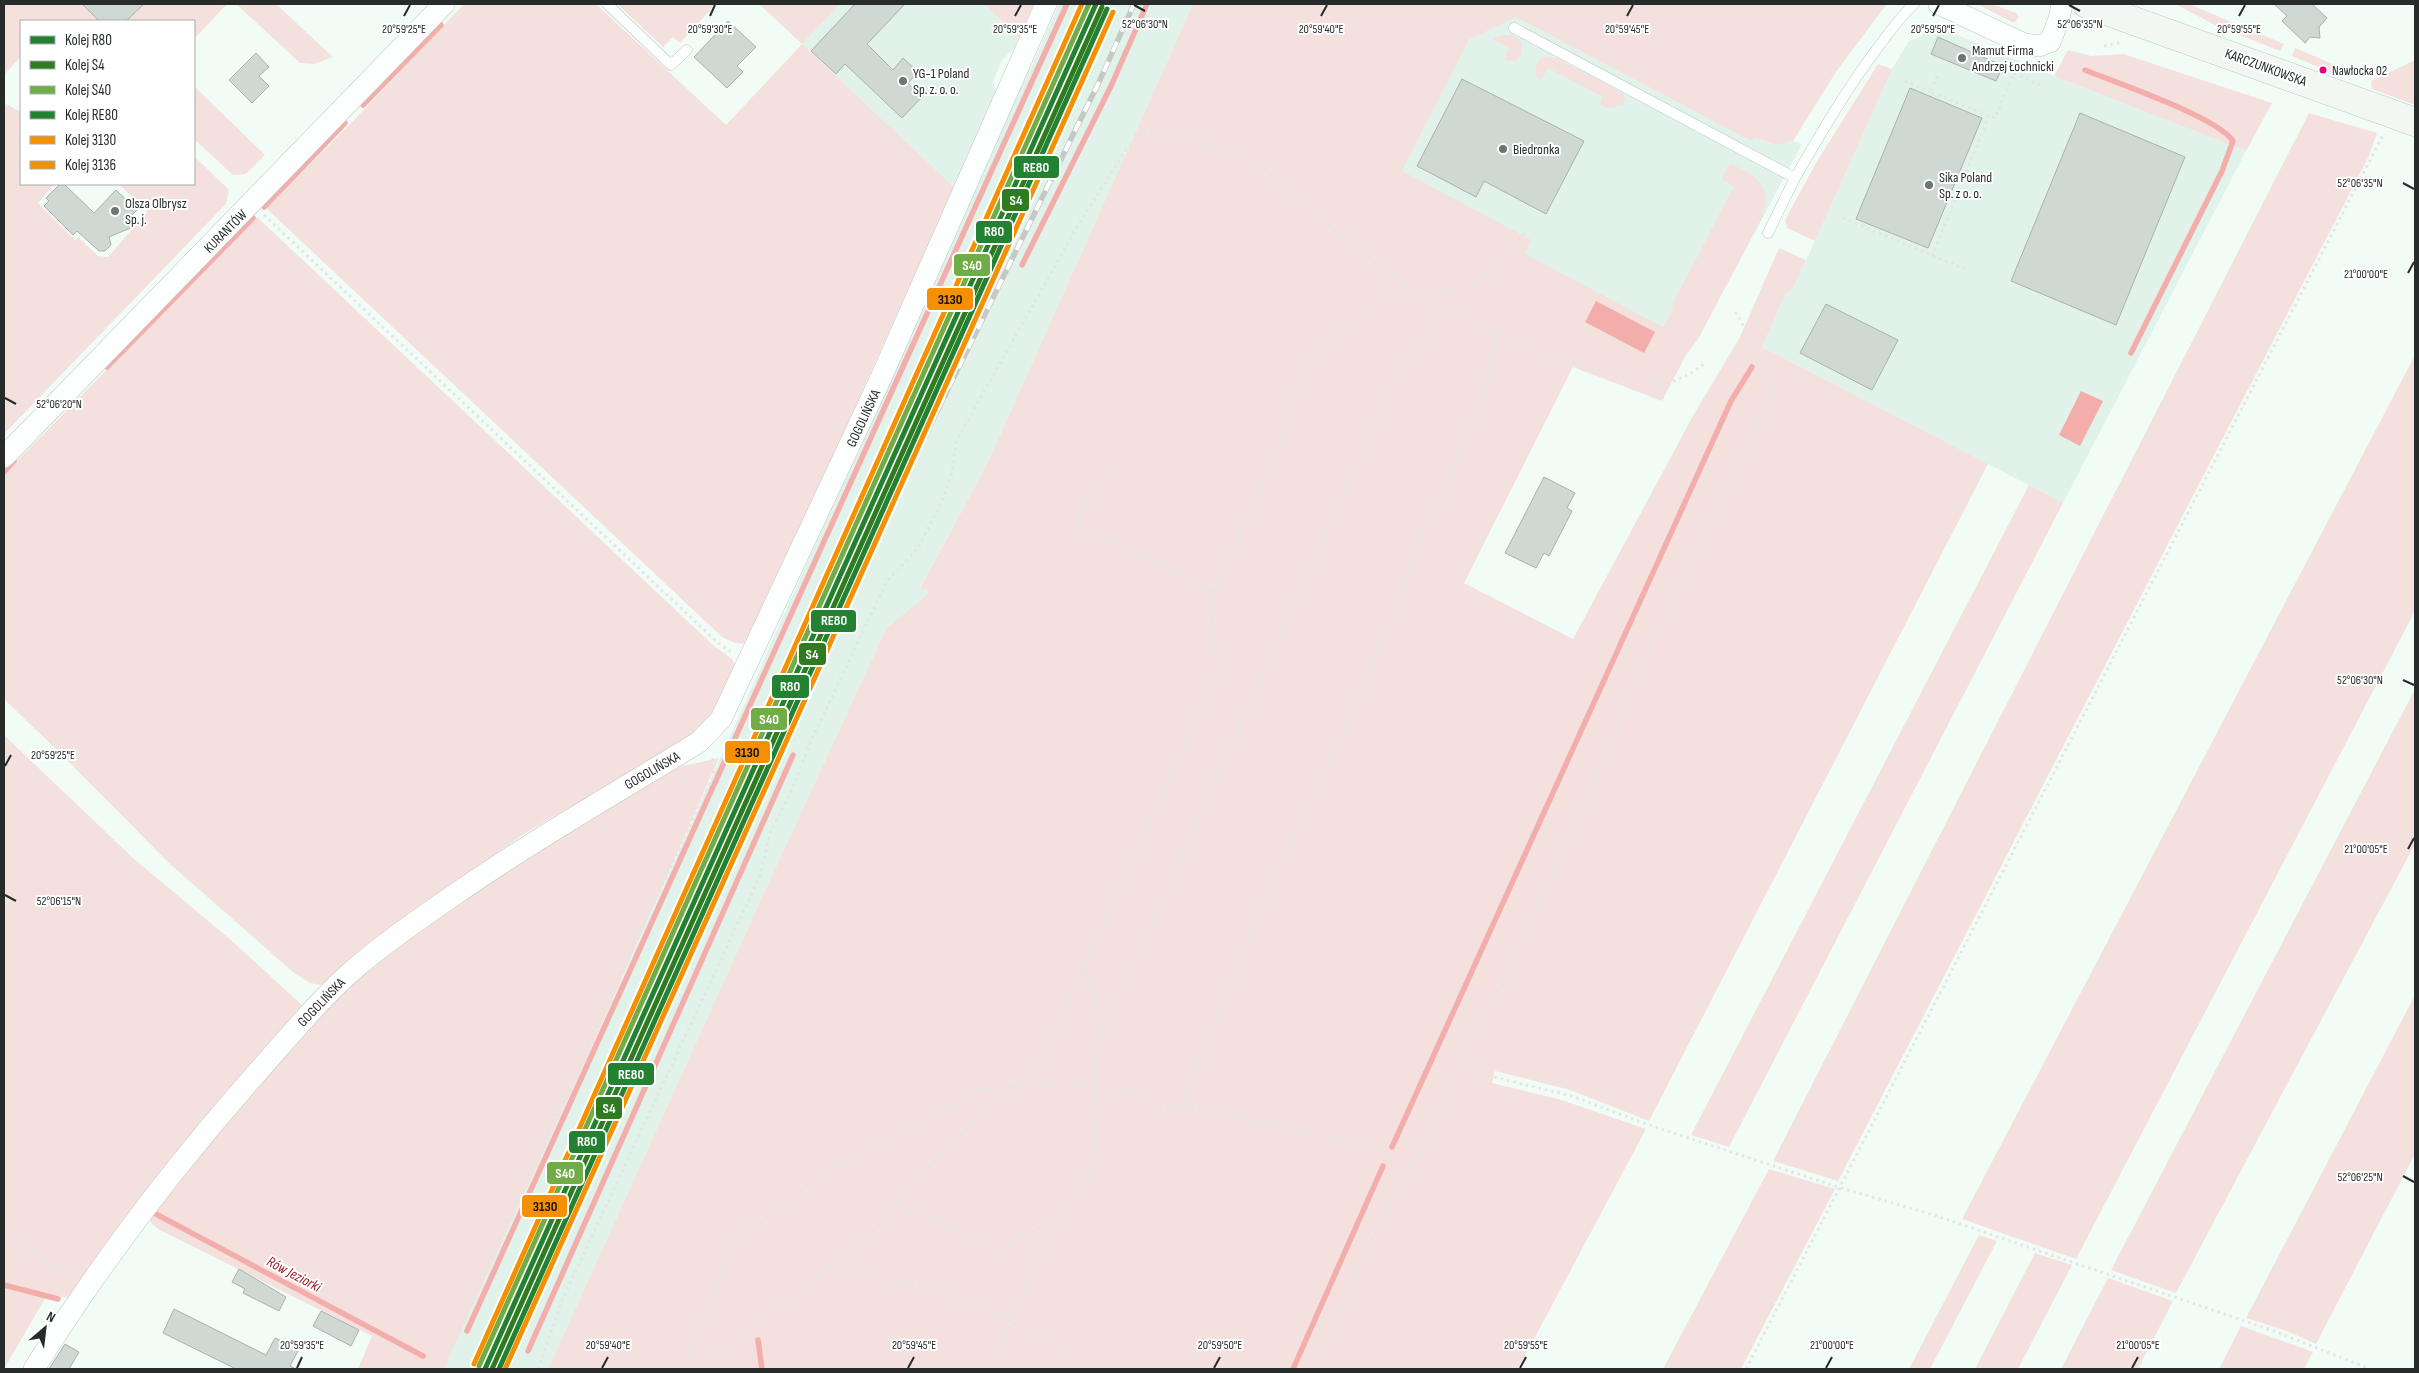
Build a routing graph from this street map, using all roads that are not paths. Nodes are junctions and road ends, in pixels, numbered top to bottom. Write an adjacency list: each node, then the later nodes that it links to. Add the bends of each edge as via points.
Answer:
1 (608, 4): 9 (lane, via 671,65)
2 (1046, 4): 14 (street, GOGOLIŃSKA, via 880,380 722,720 699,742 525,846 417,920 336,985 224,1110 138,1215 91,1280)
3 (1914, 4): 11 (lane, via 1838,103)
4 (1939, 4): 5 (street, via 2024,44 2038,46 2050,42)
5 (2062, 4)
6 (2087, 4): 10 (street, KARCZUNKOWSKA)
7 (439, 5): 13 (street, KURANTÓW)
8 (1514, 28): 11 (lane)
9 (687, 50)
10 (2404, 118)
11 (1795, 178): 12 (lane)
12 (1768, 233)
13 (4, 457)
14 (34, 1369)

